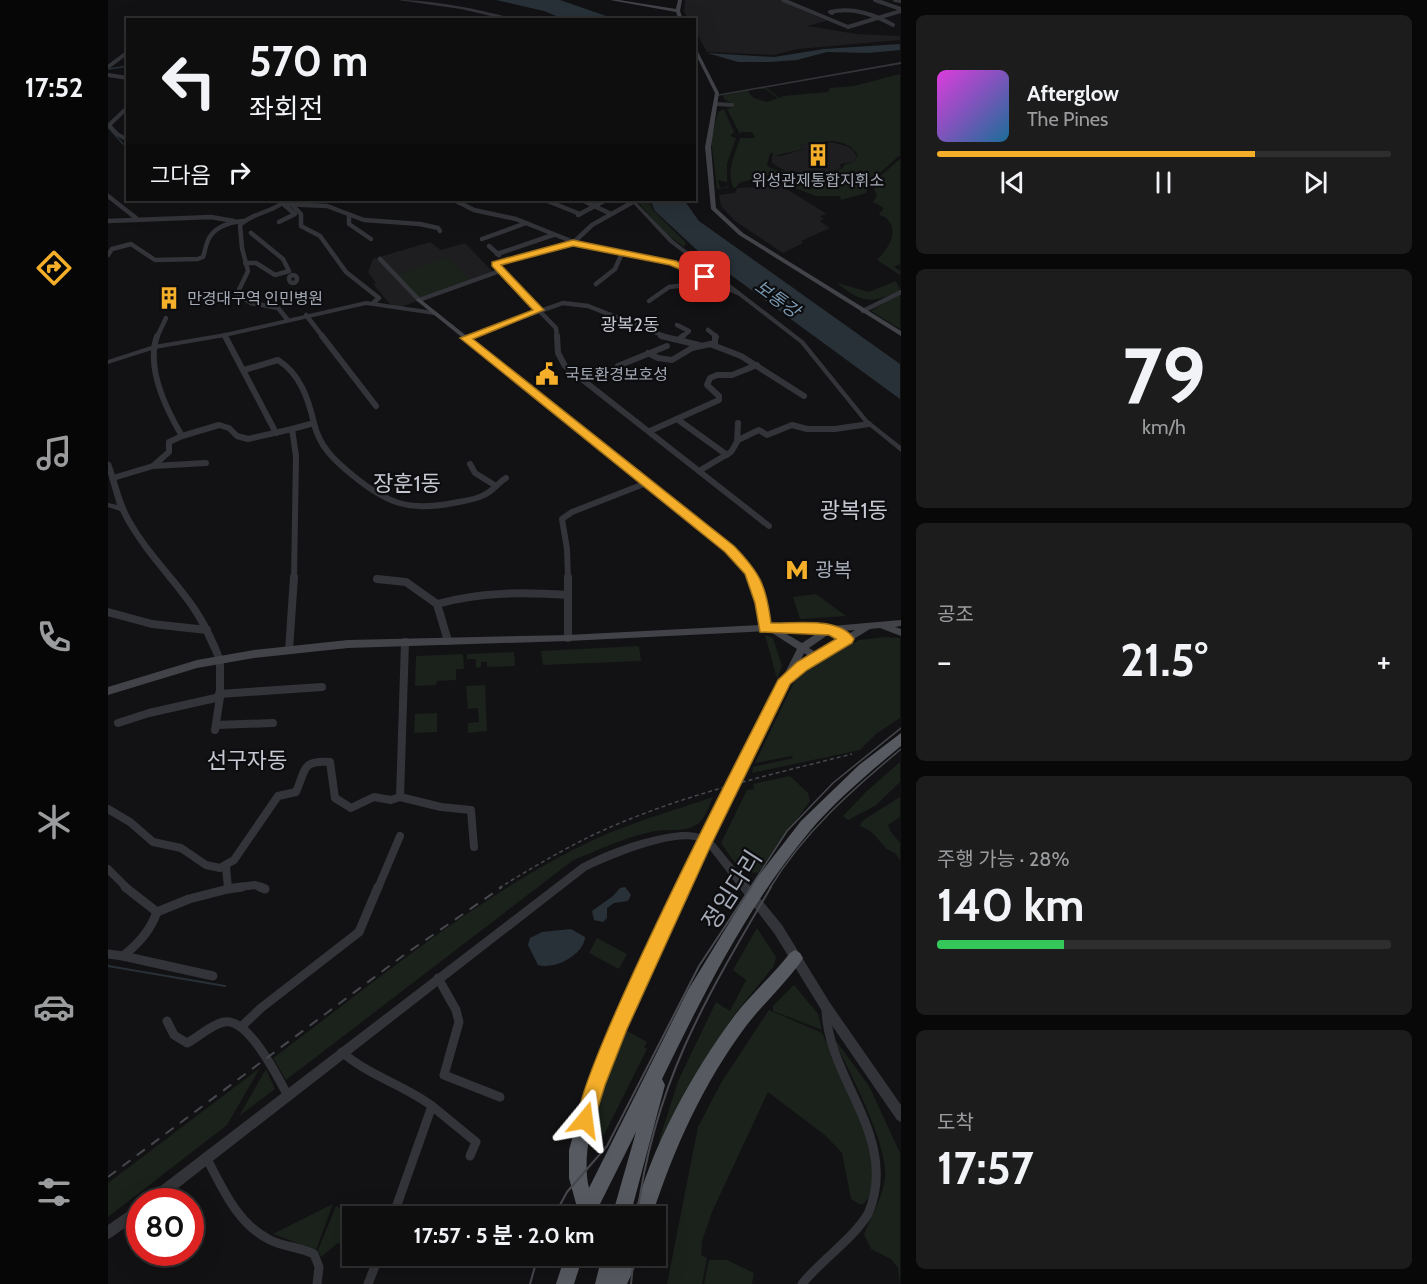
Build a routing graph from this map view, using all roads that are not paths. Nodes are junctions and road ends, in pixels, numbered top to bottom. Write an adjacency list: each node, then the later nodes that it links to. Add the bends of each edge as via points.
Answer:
1 (400, 0): 14 (street)
2 (612, 0): 9 (main road)
3 (680, 0): 12 (main road)
4 (783, 0): 18 (street)
5 (875, 0): 10 (street)
6 (888, 0): 10 (street)
7 (895, 0): 8 (street)
8 (900, 1)
9 (630, 2): 12 (main road)
10 (881, 2): 11 (street)
11 (900, 10): 16 (street)
12 (678, 11): 15 (main road)
13 (832, 13): 16 (street, via 841,8 850,12 861,10)
14 (507, 18)
15 (680, 18)
16 (878, 19): 17 (street); 18 (street)
17 (893, 25)
18 (850, 28): 19 (street)
19 (854, 31)
20 (696, 49): 26 (main road)
21 (126, 54): 23 (street)
22 (900, 63): 26 (street)
23 (108, 67)
24 (108, 75): 25 (street)
25 (126, 78)
26 (717, 95): 27 (main road)
27 (716, 104): 28 (street); 74 (main road, via 708,140 713,208 741,234)
28 (732, 105)
29 (126, 109): 30 (street)
30 (109, 125): 31 (street)
31 (126, 138)
32 (108, 196): 43 (street)
33 (456, 201): 48 (street, via 474,210)
34 (547, 201): 40 (street, via 578,215)
35 (584, 201): 40 (street)
36 (604, 201): 40 (street)
37 (632, 201): 41 (street); 63 (street, via 671,241)
38 (285, 202): 39 (street); 46 (street); 47 (street, via 295,214)
39 (293, 206): 42 (street, via 325,206); 72 (street, via 301,213 302,226 320,236 346,272 379,298)
40 (596, 206): 41 (street)
41 (611, 214): 54 (street)
42 (349, 216): 49 (street, via 423,224); 52 (street, via 349,224)
43 (136, 219): 44 (street); 45 (street, via 211,217)
44 (108, 221)
45 (234, 221): 46 (street); 56 (street, via 210,236 203,257 198,259 156,260 131,244)
46 (243, 221): 62 (street, via 240,233)
47 (279, 222)
48 (526, 223): 51 (street); 53 (street)
49 (440, 231)
50 (251, 232): 62 (street, via 289,268 287,275 273,276 256,263)
51 (553, 235): 54 (street); 58 (street)
52 (371, 239)
53 (482, 239)
54 (573, 243): 57 (street); 61 (street)
55 (489, 246): 58 (street)
56 (110, 248): 59 (street)
57 (622, 253): 65 (street, via 673,263); 67 (street, via 615,269)
58 (497, 254): 61 (street)
59 (108, 255)
60 (380, 259): 70 (street)
61 (505, 261): 64 (street, via 495,264)
62 (245, 263): 78 (street, via 248,271 237,291 239,297 250,305 277,306)
63 (707, 269): 65 (street); 69 (street)
64 (500, 271): 70 (street); 73 (street)
65 (696, 273): 66 (street)
66 (705, 277): 69 (street); 71 (street, via 669,287)
67 (596, 284)
68 (900, 292): 74 (street)
69 (740, 294): 99 (street, via 802,342)
70 (419, 300): 75 (main road)
71 (649, 301)
72 (373, 303): 75 (street); 76 (street)
73 (539, 310): 83 (street); 84 (street, via 558,303 581,304); 101 (street, via 556,328 558,353 565,366)
74 (863, 311): 81 (main road)
75 (434, 313): 83 (main road)
76 (306, 315): 78 (street); 95 (street)
77 (166, 318): 87 (street)
78 (287, 319): 82 (street)
79 (677, 325): 84 (street, via 689,331)
80 (708, 330): 85 (street, via 717,337)
81 (900, 334)
82 (225, 335): 87 (street); 93 (street)
83 (465, 338): 114 (main road)
84 (678, 340): 86 (street)
85 (711, 344): 86 (street); 91 (street)
86 (699, 345): 89 (street, via 666,362)
87 (154, 346): 90 (street); 103 (street, via 163,393)
88 (667, 346): 89 (street)
89 (648, 353): 92 (street)
90 (108, 362)
91 (757, 365): 94 (street); 96 (street, via 710,378 707,385 719,400)
92 (618, 366)
93 (244, 370): 97 (street, via 282,362 306,395); 102 (street)
94 (804, 396)
95 (376, 406)
96 (677, 418): 101 (street); 106 (street)
97 (314, 423): 100 (street); 115 (street, via 328,455 367,488 394,504 413,508 442,505 485,495)
98 (738, 423): 104 (street)
99 (869, 424): 104 (street, via 836,429 792,425 767,435 759,430); 105 (street)
100 (292, 429): 102 (street); 135 (street, via 296,456 296,546)
101 (650, 431): 111 (street)
102 (276, 433): 103 (street, via 241,438 219,425)
103 (182, 436): 110 (street, via 169,442 169,452)
104 (738, 440): 106 (street)
105 (900, 450)
106 (727, 456): 111 (street)
107 (206, 463): 110 (street)
108 (108, 464): 113 (street)
109 (470, 464): 115 (street)
110 (153, 466): 113 (street)
111 (699, 471): 119 (street)
112 (506, 477): 115 (street)
113 (113, 478): 116 (street)
114 (649, 482): 121 (street, via 562,519 568,556); 126 (main road, via 751,572)
115 (496, 486)
116 (120, 499): 117 (street); 118 (street)
117 (108, 504): 118 (street)
118 (123, 510): 128 (street, via 151,554 197,610)
119 (769, 526)
120 (377, 579): 122 (street, via 406,582)
121 (567, 595): 122 (street, via 525,592 457,598); 130 (street)
122 (437, 604): 132 (street)
123 (108, 612): 128 (street, via 152,624)
124 (900, 623): 125 (main road)
125 (875, 625): 127 (main road); 129 (main road); 131 (main road)
126 (768, 628): 127 (main road); 130 (main road); 134 (main road)
127 (832, 629): 131 (main road); 134 (main road)
128 (207, 630): 137 (street)
129 (900, 633)
130 (568, 638): 132 (main road)
131 (847, 639): 136 (main road)
132 (448, 641): 133 (main road)
133 (405, 642): 135 (main road); 145 (street)
134 (802, 648): 136 (main road); 138 (main road)
135 (289, 650): 137 (main road)
136 (817, 657): 138 (main road)
137 (220, 660): 140 (main road); 141 (street)
138 (785, 680): 148 (main road)
139 (322, 687): 141 (street)
140 (108, 691)
141 (219, 695): 142 (street); 143 (street, via 216,727)
142 (118, 723)
143 (273, 723)
144 (900, 738): 164 (highway, 정임다리, via 806,825 761,884 708,971)
145 (400, 797): 149 (street, via 471,810); 150 (street, via 374,797 357,808 346,806 333,792 330,762 314,761 305,767 296,792 278,796)
146 (108, 810): 150 (street, via 153,842 181,848 210,867)
147 (400, 836): 162 (street, via 359,932)
148 (706, 840): 157 (street); 159 (street, via 693,836 672,839 606,855 564,881); 173 (highway, via 595,1085 578,1150 578,1179)
149 (474, 847)
150 (226, 867): 152 (street)
151 (108, 869): 154 (street)
152 (228, 889): 153 (street, via 255,885); 154 (street)
153 (265, 889)
154 (157, 912): 156 (street, via 148,934)
155 (108, 954): 156 (street)
156 (123, 956): 158 (street)
157 (795, 958): 160 (street); 176 (highway, via 742,1019 695,1092)
158 (213, 976)
159 (438, 978): 163 (street); 166 (street, via 459,1022 444,1075)
160 (826, 1007): 168 (street); 188 (street, via 830,1034 864,1109 882,1171 872,1206 863,1220)
161 (167, 1021): 162 (street, via 174,1035 187,1043 228,1020)
162 (242, 1026): 165 (street)
163 (342, 1052): 165 (street); 167 (street, via 359,1068 422,1097)
164 (666, 1055): 174 (highway); 175 (highway)
165 (287, 1094): 170 (street)
166 (500, 1097)
167 (432, 1106): 169 (street, via 476,1142); 172 (street)
168 (900, 1116)
169 (470, 1156)
170 (206, 1157): 171 (street); 183 (street, via 245,1223 279,1244 314,1254 319,1266)
171 (167, 1188)
172 (397, 1206)
173 (584, 1206)
174 (590, 1206)
175 (624, 1206)
176 (647, 1206)
177 (126, 1220): 178 (street)
178 (108, 1233)
179 (375, 1266): 184 (street)
180 (571, 1266): 185 (highway)
181 (608, 1266): 186 (highway)
182 (626, 1266): 187 (highway)
183 (317, 1284)
184 (368, 1284)
185 (566, 1284)
186 (604, 1284)
187 (617, 1284)
188 (802, 1284)

